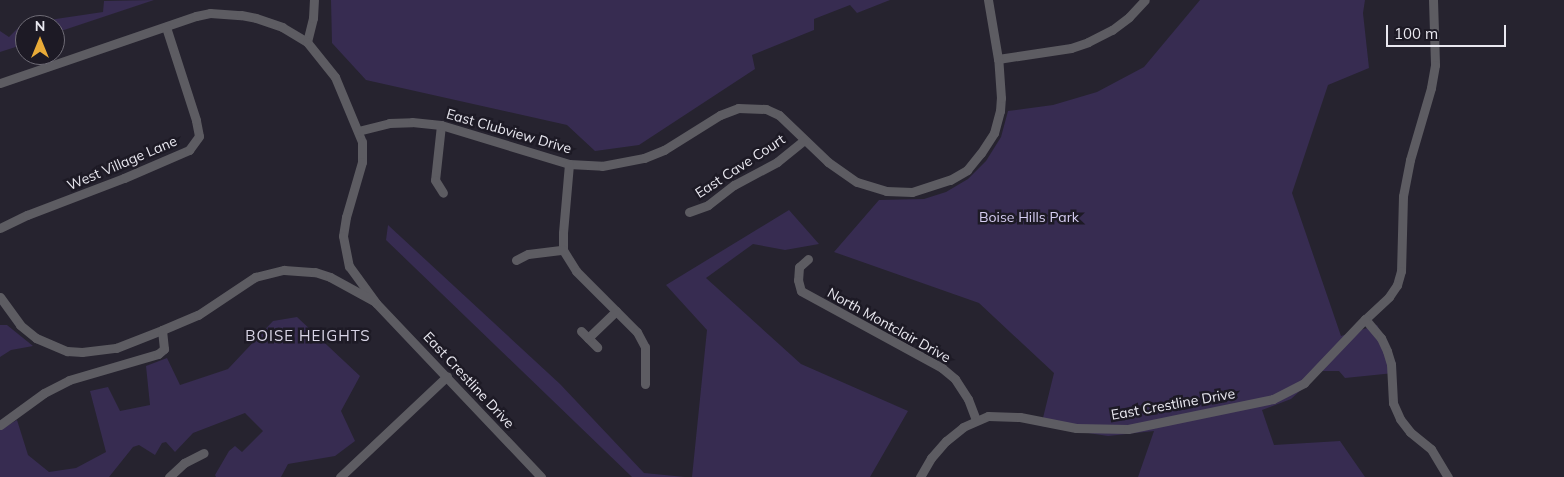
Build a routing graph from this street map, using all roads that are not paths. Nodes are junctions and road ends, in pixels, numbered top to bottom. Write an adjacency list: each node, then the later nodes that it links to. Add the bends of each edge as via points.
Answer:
1 (314, 0): 6 (street)
2 (988, 0): 7 (street, East Clubview Drive)
3 (1145, 0): 7 (street, via 1118,25 1088,42 1071,48)
4 (1433, 0): 22 (street, East Crestline Drive, via 1435,66 1403,196 1401,271 1397,285 1388,297)
5 (166, 27): 6 (street, via 203,15 241,14 282,27); 8 (street); 15 (street, West Village Lane, via 196,120 198,136 189,150)
6 (307, 42): 10 (street, via 335,77)
7 (998, 59): 11 (street, East Clubview Drive, via 1001,98 998,123 967,170 950,180 912,192 874,188 840,171)
8 (0, 79)
9 (441, 125): 10 (street, East Clubview Drive, via 404,122); 12 (street, East Clubview Drive); 13 (street, via 434,180)
10 (358, 131): 20 (street, via 363,153 346,218 344,244 349,266)
11 (804, 140): 12 (street, East Clubview Drive, via 780,115 766,110 738,108 644,158 602,166); 14 (street, East Cave Court, via 777,162 734,185 708,206)
12 (570, 164): 16 (street)
13 (443, 193)
14 (689, 212)
15 (0, 228)
16 (563, 250): 18 (street, via 528,254); 21 (street, via 576,271)
17 (808, 258): 29 (street, North Montclair Drive, via 799,267 801,291 942,368 956,379)
18 (516, 260)
19 (0, 296): 23 (street, via 20,325 36,338 67,351 98,352)
20 (376, 303): 23 (street, via 330,277 315,272 284,270 255,277 198,315); 27 (street, East Crestline Drive)
21 (616, 312): 25 (street); 28 (street, via 637,332 644,347)
22 (1365, 319): 29 (street, East Crestline Drive, via 1304,383 1289,393 1253,404 1113,429 1076,428 1004,416); 36 (street, via 1387,351 1393,403 1400,419 1435,454)
23 (162, 330): 30 (street, via 164,349 158,354 69,380 44,393)
24 (581, 331): 25 (street)
25 (588, 338): 26 (street)
26 (597, 347)
27 (446, 376): 33 (street); 34 (street, East Crestline Drive)
28 (645, 384)
29 (976, 420): 35 (street, East Crestline Drive, via 946,441 930,458)
30 (0, 425)
31 (204, 453): 32 (street, via 184,463)
32 (169, 477)
33 (340, 477)
34 (542, 477)
35 (920, 477)
36 (1448, 477)

